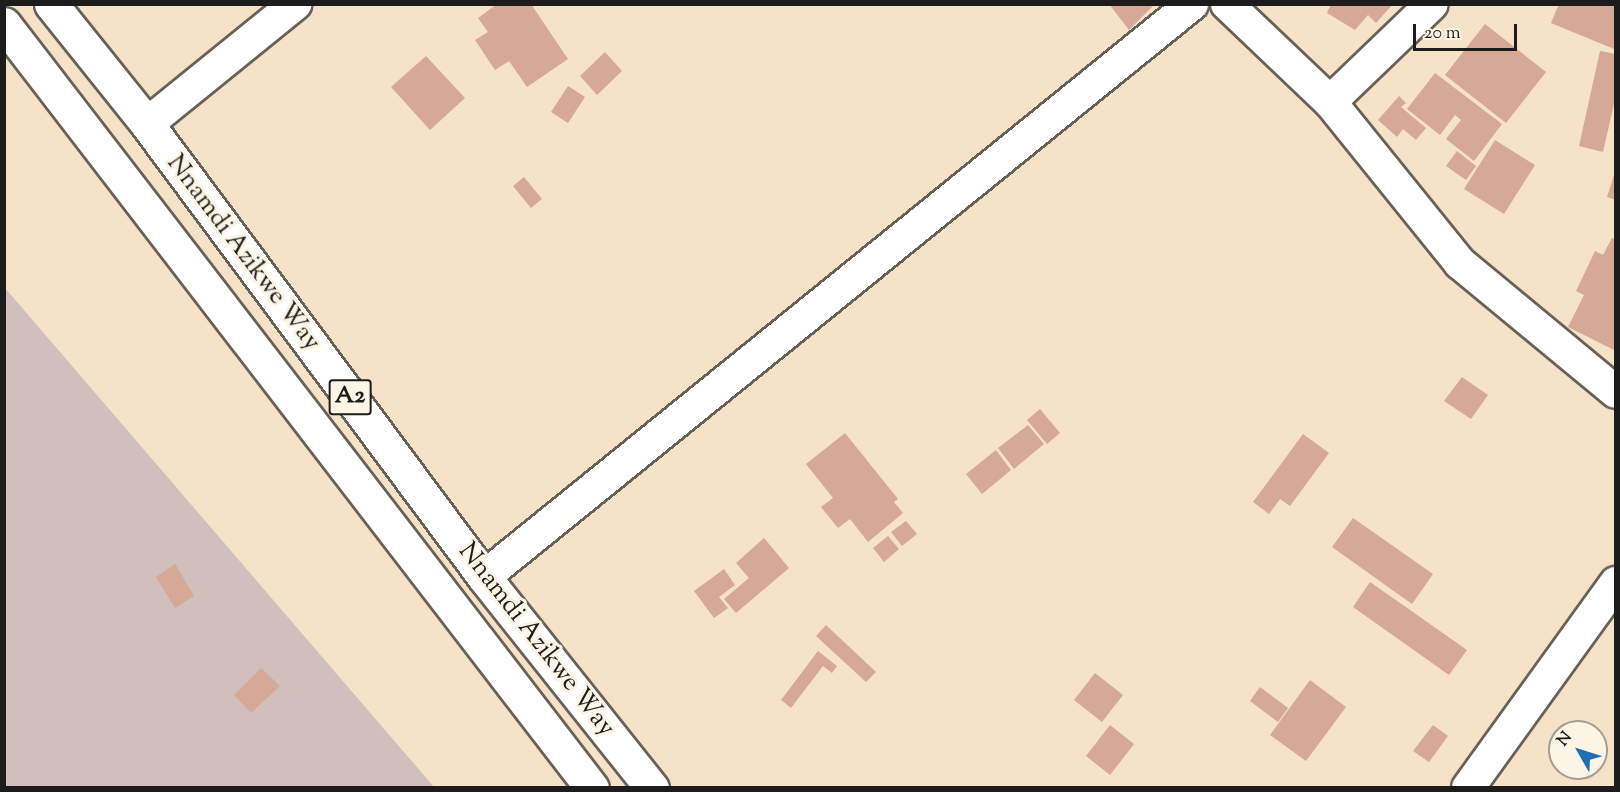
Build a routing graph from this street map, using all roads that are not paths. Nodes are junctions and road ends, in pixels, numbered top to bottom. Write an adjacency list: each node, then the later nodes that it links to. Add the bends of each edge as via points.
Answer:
1 (51, 4): 8 (highway, Nnamdi Azikwe Way / A2)
2 (295, 4): 8 (street)
3 (1192, 4): 10 (street)
4 (1227, 4): 7 (street)
5 (1432, 4): 7 (street)
6 (4, 24): 12 (highway, Nnamdi Azikwe Way / A2)
7 (1330, 102): 9 (street, via 1460,263)
8 (147, 124): 10 (highway, Nnamdi Azikwe Way / A2)
9 (1616, 392)
10 (484, 577): 13 (highway, Nnamdi Azikwe Way / A2)
11 (1616, 583): 14 (street)
12 (592, 788)
13 (652, 788)
14 (1468, 788)

